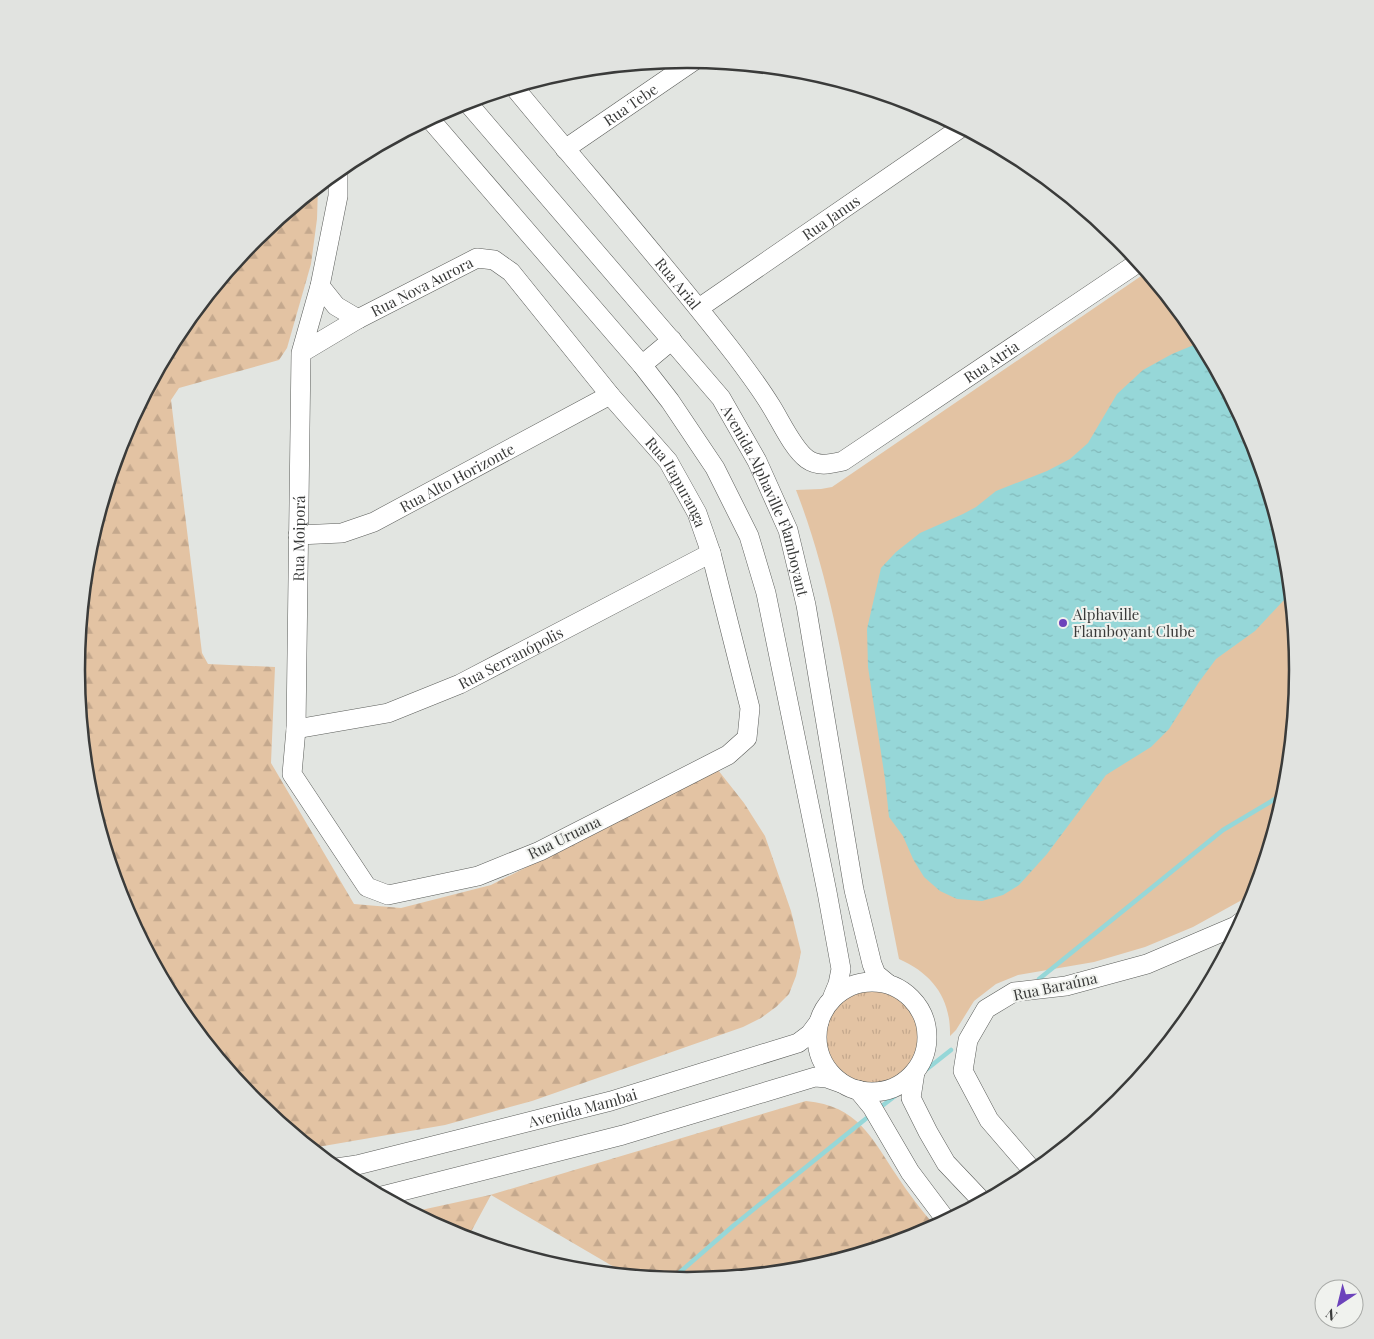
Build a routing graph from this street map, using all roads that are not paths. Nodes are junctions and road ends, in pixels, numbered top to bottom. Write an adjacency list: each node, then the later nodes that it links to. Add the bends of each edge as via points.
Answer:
1 (683, 68): 6 (street, Rua Tebe)
2 (518, 92): 6 (street, Rua Arial)
3 (471, 107): 13 (street, Avenida Alphaville Flamboyant)
4 (434, 124): 15 (street, Avenida Alphaville Flamboyant)
5 (956, 132): 11 (street, Rua Janus)
6 (565, 149): 11 (street, Rua Arial)
7 (338, 180): 10 (street, Rua Moiporá, via 338,196)
8 (1133, 266): 17 (street, Rua Atria)
9 (511, 272): 12 (street, Rua Nova Aurora, via 494,260 477,258); 16 (street, Rua Itapuranga)
10 (320, 286): 12 (street, Rua Nova Aurora, via 336,306); 14 (street, Rua Moiporá)
11 (698, 308): 17 (street, Rua Arial, via 741,362 796,448 815,464)
12 (358, 319): 14 (street, Rua Nova Aurora)
13 (672, 340): 15 (street); 24 (street, Avenida Alphaville Flamboyant, via 721,398 757,461 788,530 806,604 854,890 872,964 876,974)
14 (301, 353): 18 (street, Rua Moiporá)
15 (642, 365): 25 (street, Avenida Alphaville Flamboyant, via 715,468 749,536 766,593 827,892 841,969)
16 (610, 395): 18 (street, Rua Alto Horizonte, via 374,522 342,533); 19 (street, Rua Itapuranga, via 668,460 697,513)
17 (843, 461)
18 (298, 535): 20 (street, Rua Moiporá)
19 (711, 553): 20 (street, Rua Serranópolis, via 460,684 388,713); 21 (street, Rua Itapuranga, via 750,708)
20 (296, 729): 22 (street, Rua Moiporá, via 292,774)
21 (747, 738): 22 (street, Rua Uruana, via 728,755 540,851 478,876 388,895)
22 (367, 887)
23 (1230, 928): 30 (street, Rua Baraúna, via 1147,964 1066,986 1014,992 986,1009 968,1040 962,1071 989,1120)
24 (886, 983): 25 (street, via 868,981 849,986); 27 (street, via 904,992 918,1005 925,1021 924,1056)
25 (833, 996): 26 (street)
26 (818, 1022): 28 (street, via 818,1052 827,1069); 31 (street, Avenida Mambai, via 798,1043 612,1101)
27 (915, 1072): 29 (street, via 900,1085 878,1092); 33 (street, via 911,1098 928,1132 946,1163)
28 (840, 1082): 29 (street); 32 (street, via 815,1077 623,1135)
29 (858, 1090): 34 (street, via 872,1106 910,1172)
30 (1027, 1165)
31 (347, 1166)
32 (391, 1194)
33 (978, 1196)
34 (941, 1214)

